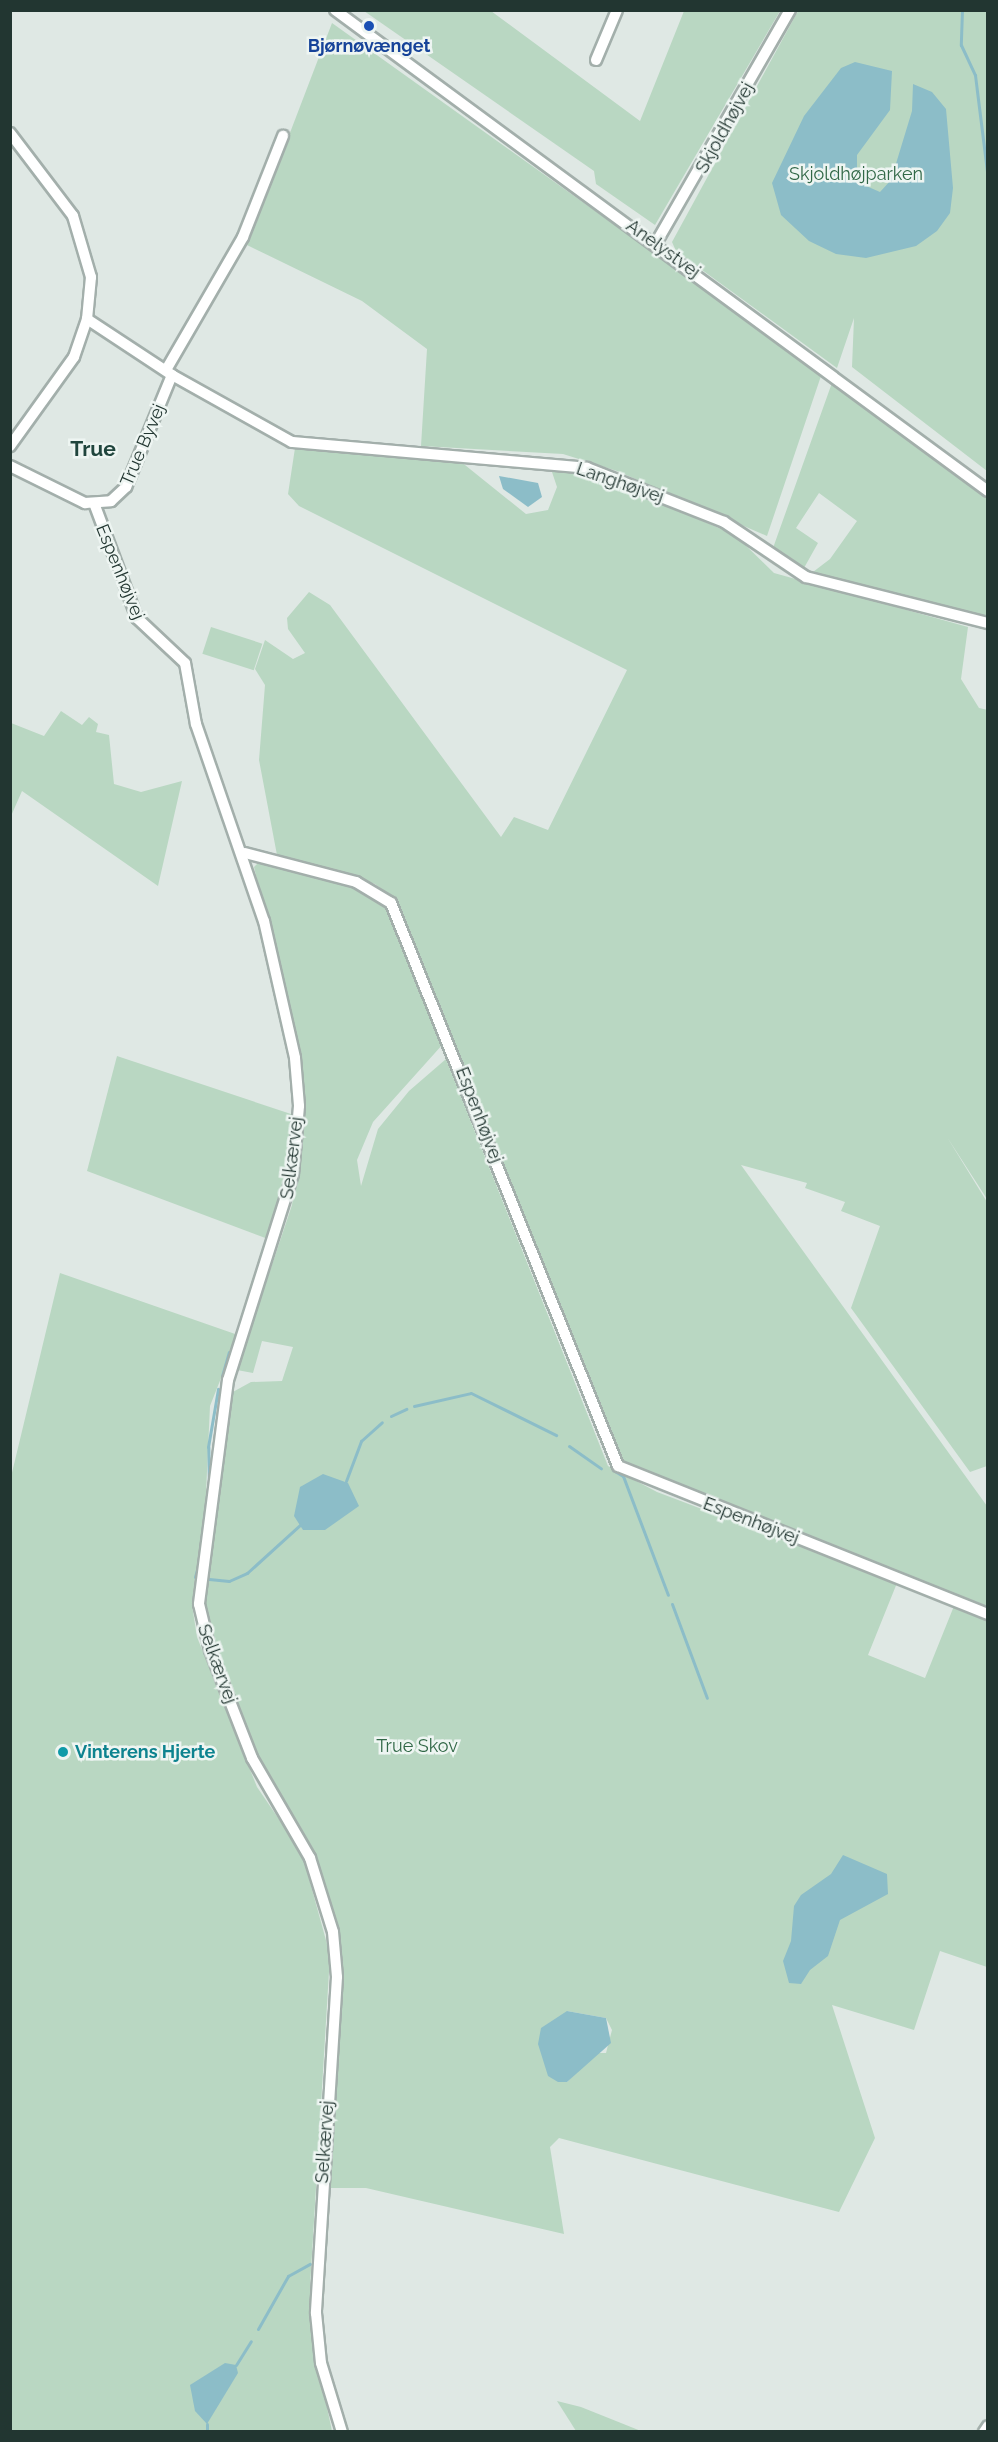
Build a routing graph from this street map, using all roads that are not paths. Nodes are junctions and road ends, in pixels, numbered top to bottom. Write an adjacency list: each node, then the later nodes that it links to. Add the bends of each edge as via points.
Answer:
1 (335, 10): 7 (street, Anelystvej)
2 (616, 10): 4 (street)
3 (790, 10): 7 (street, Skjoldhøjvej)
4 (596, 60)
5 (10, 132): 8 (street, via 73,216 91,277)
6 (283, 136): 9 (street, via 243,237)
7 (656, 243): 12 (street, Anelystvej)
8 (87, 319): 9 (street); 10 (street, via 74,357)
9 (169, 372): 13 (street, True Byvej, via 126,487 120,497); 14 (street, Langhøjvej, via 292,442 587,468 724,522 806,577)
10 (10, 446)
11 (10, 466): 13 (street, via 73,499)
12 (987, 491)
13 (94, 503): 15 (street, Espenhøjvej, via 136,618 185,663 196,724)
14 (987, 623)
15 (244, 853): 16 (street, Espenhøjvej, via 356,882 391,903 618,1466); 18 (street, Selkærvej, via 291,1038 298,1106 296,1150 286,1206 224,1398 213,1524 199,1604 210,1650 252,1758 310,1858 333,1932 335,2008 316,2313 321,2363)
16 (987, 1614)
17 (987, 2426): 19 (street)
18 (342, 2432)
19 (984, 2432)

